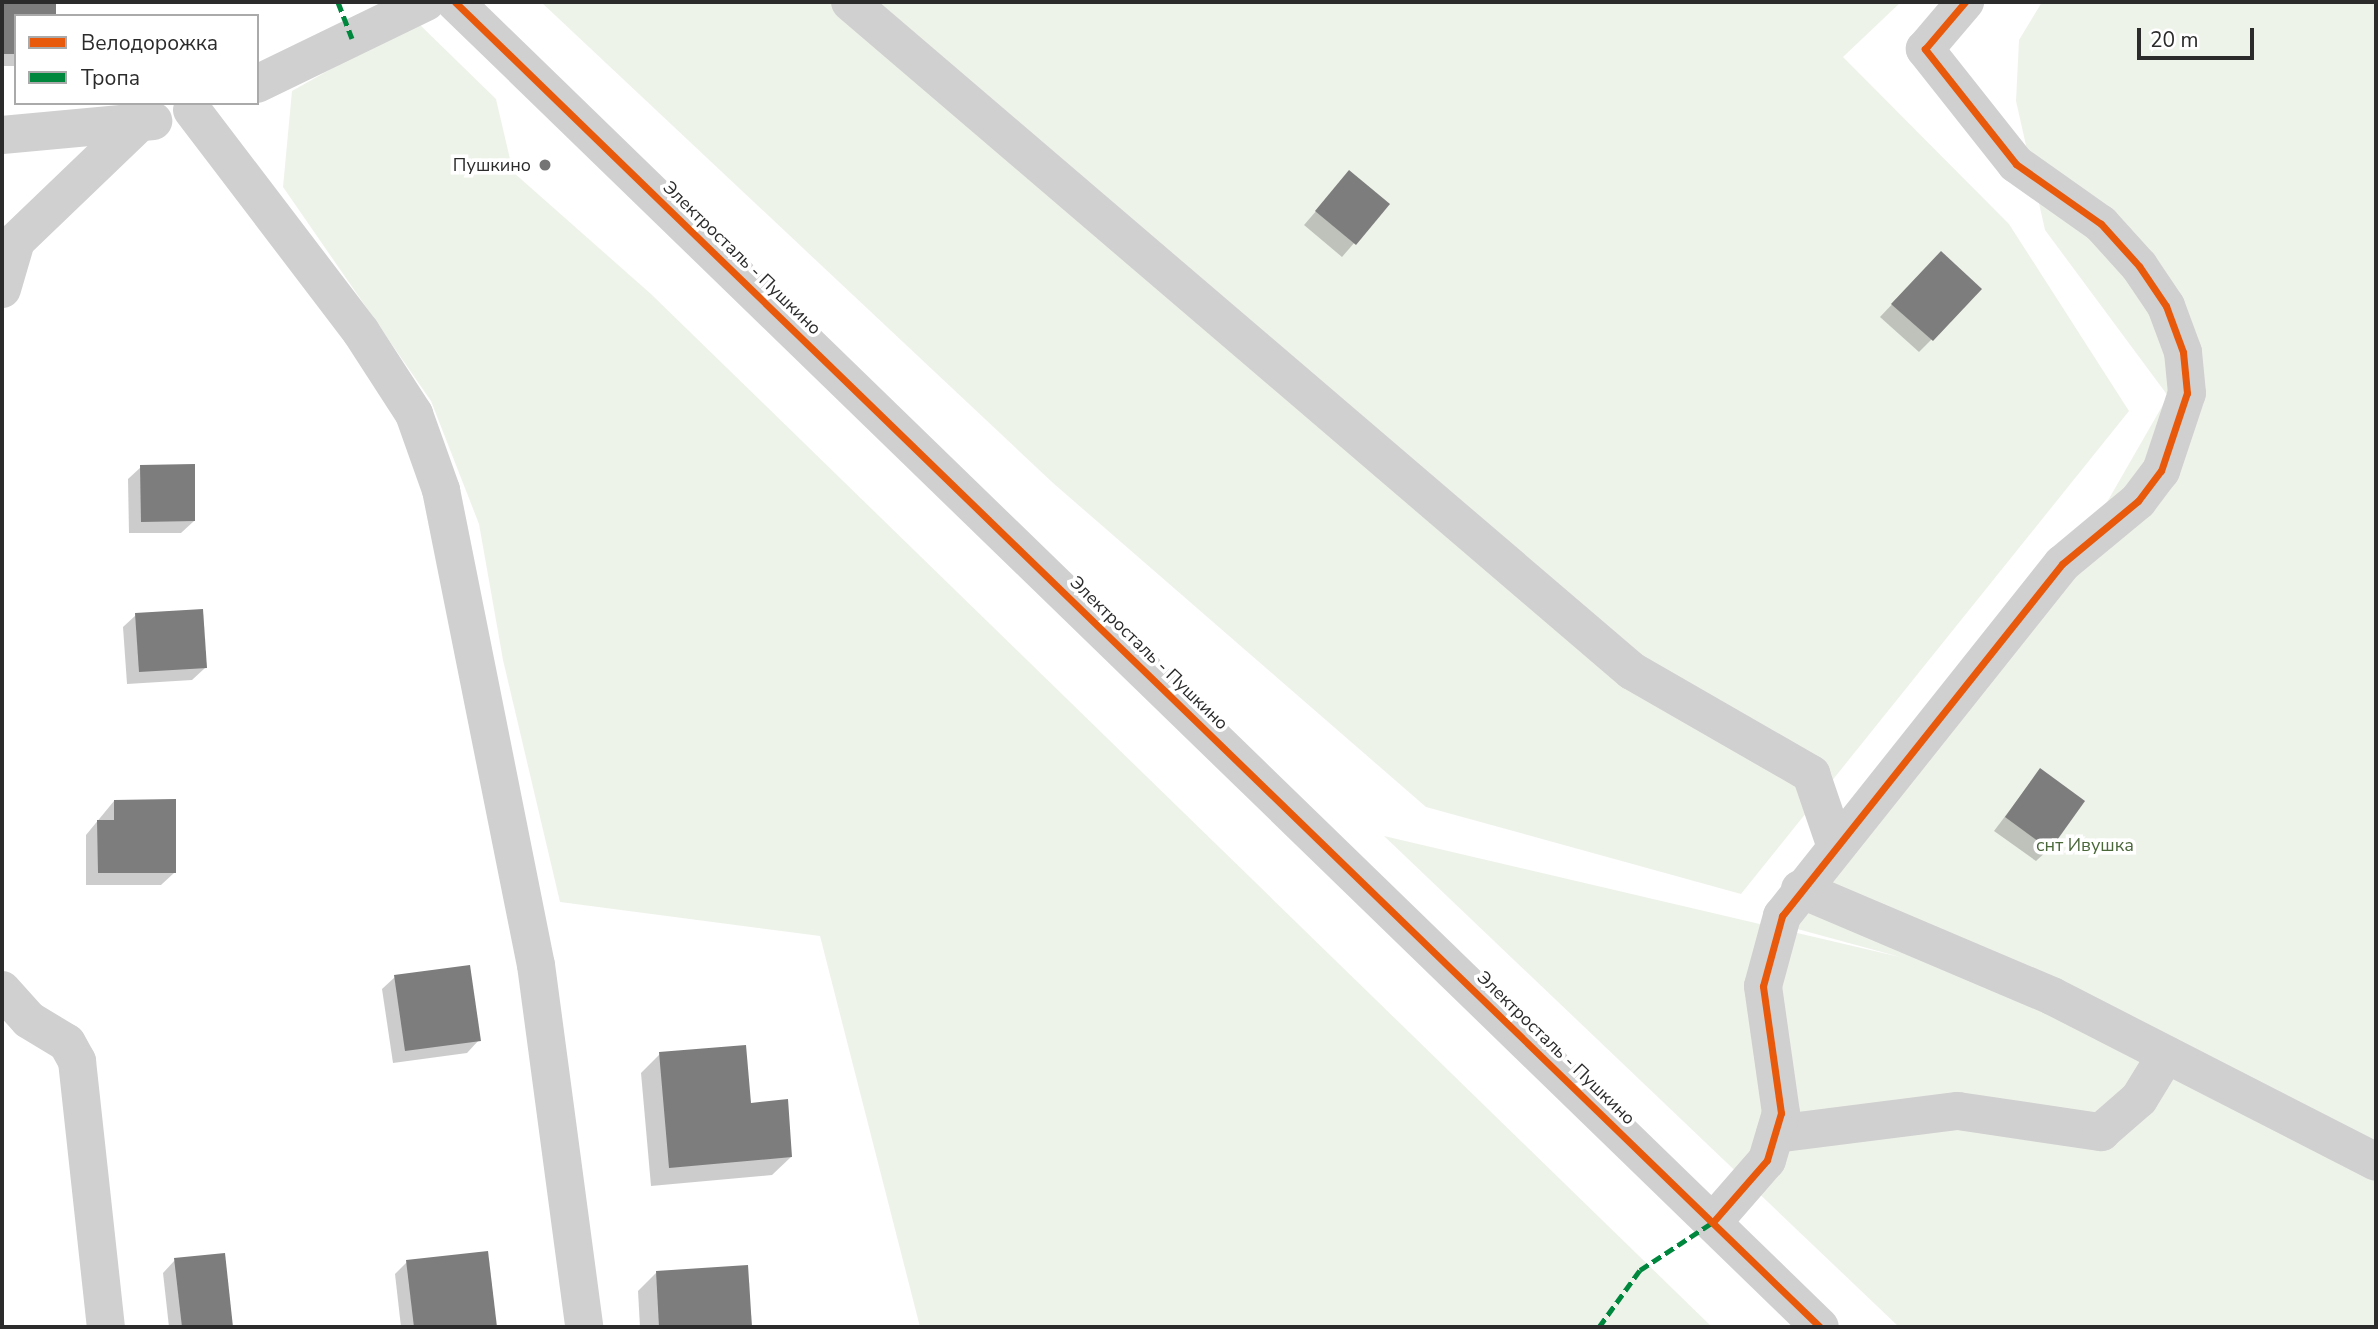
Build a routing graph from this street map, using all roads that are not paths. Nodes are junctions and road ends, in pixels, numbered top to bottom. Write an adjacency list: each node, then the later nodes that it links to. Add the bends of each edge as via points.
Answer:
1 (426, 2): 5 (street)
2 (455, 2): 16 (street, Электросталь - Пушкино)
3 (850, 2): 10 (street, via 1632,671 1811,774)
4 (1965, 2): 10 (street, via 1925,49 2016,164 2101,224 2139,266 2166,306 2183,352 2188,393 2161,471 2138,501 2062,564)
5 (259, 83)
6 (203, 107): 7 (street); 18 (street, via 414,414 442,489 536,965)
7 (139, 123): 8 (street); 9 (street, via 16,241)
8 (2, 135)
9 (2, 289)
10 (1836, 847): 11 (street)
11 (1800, 889): 13 (street, via 2052,996); 14 (street, via 1779,924 1763,986 1781,1113)
12 (2, 990): 17 (street, via 29,1020 67,1043 77,1061)
13 (2166, 1055): 14 (street, via 2139,1099 2101,1132 1958,1111); 15 (street)
14 (1775, 1134): 16 (street, via 1767,1160)
15 (2376, 1162)
16 (1713, 1222): 19 (street, Электросталь - Пушкино)
17 (106, 1327)
18 (584, 1327)
19 (1820, 1327)

